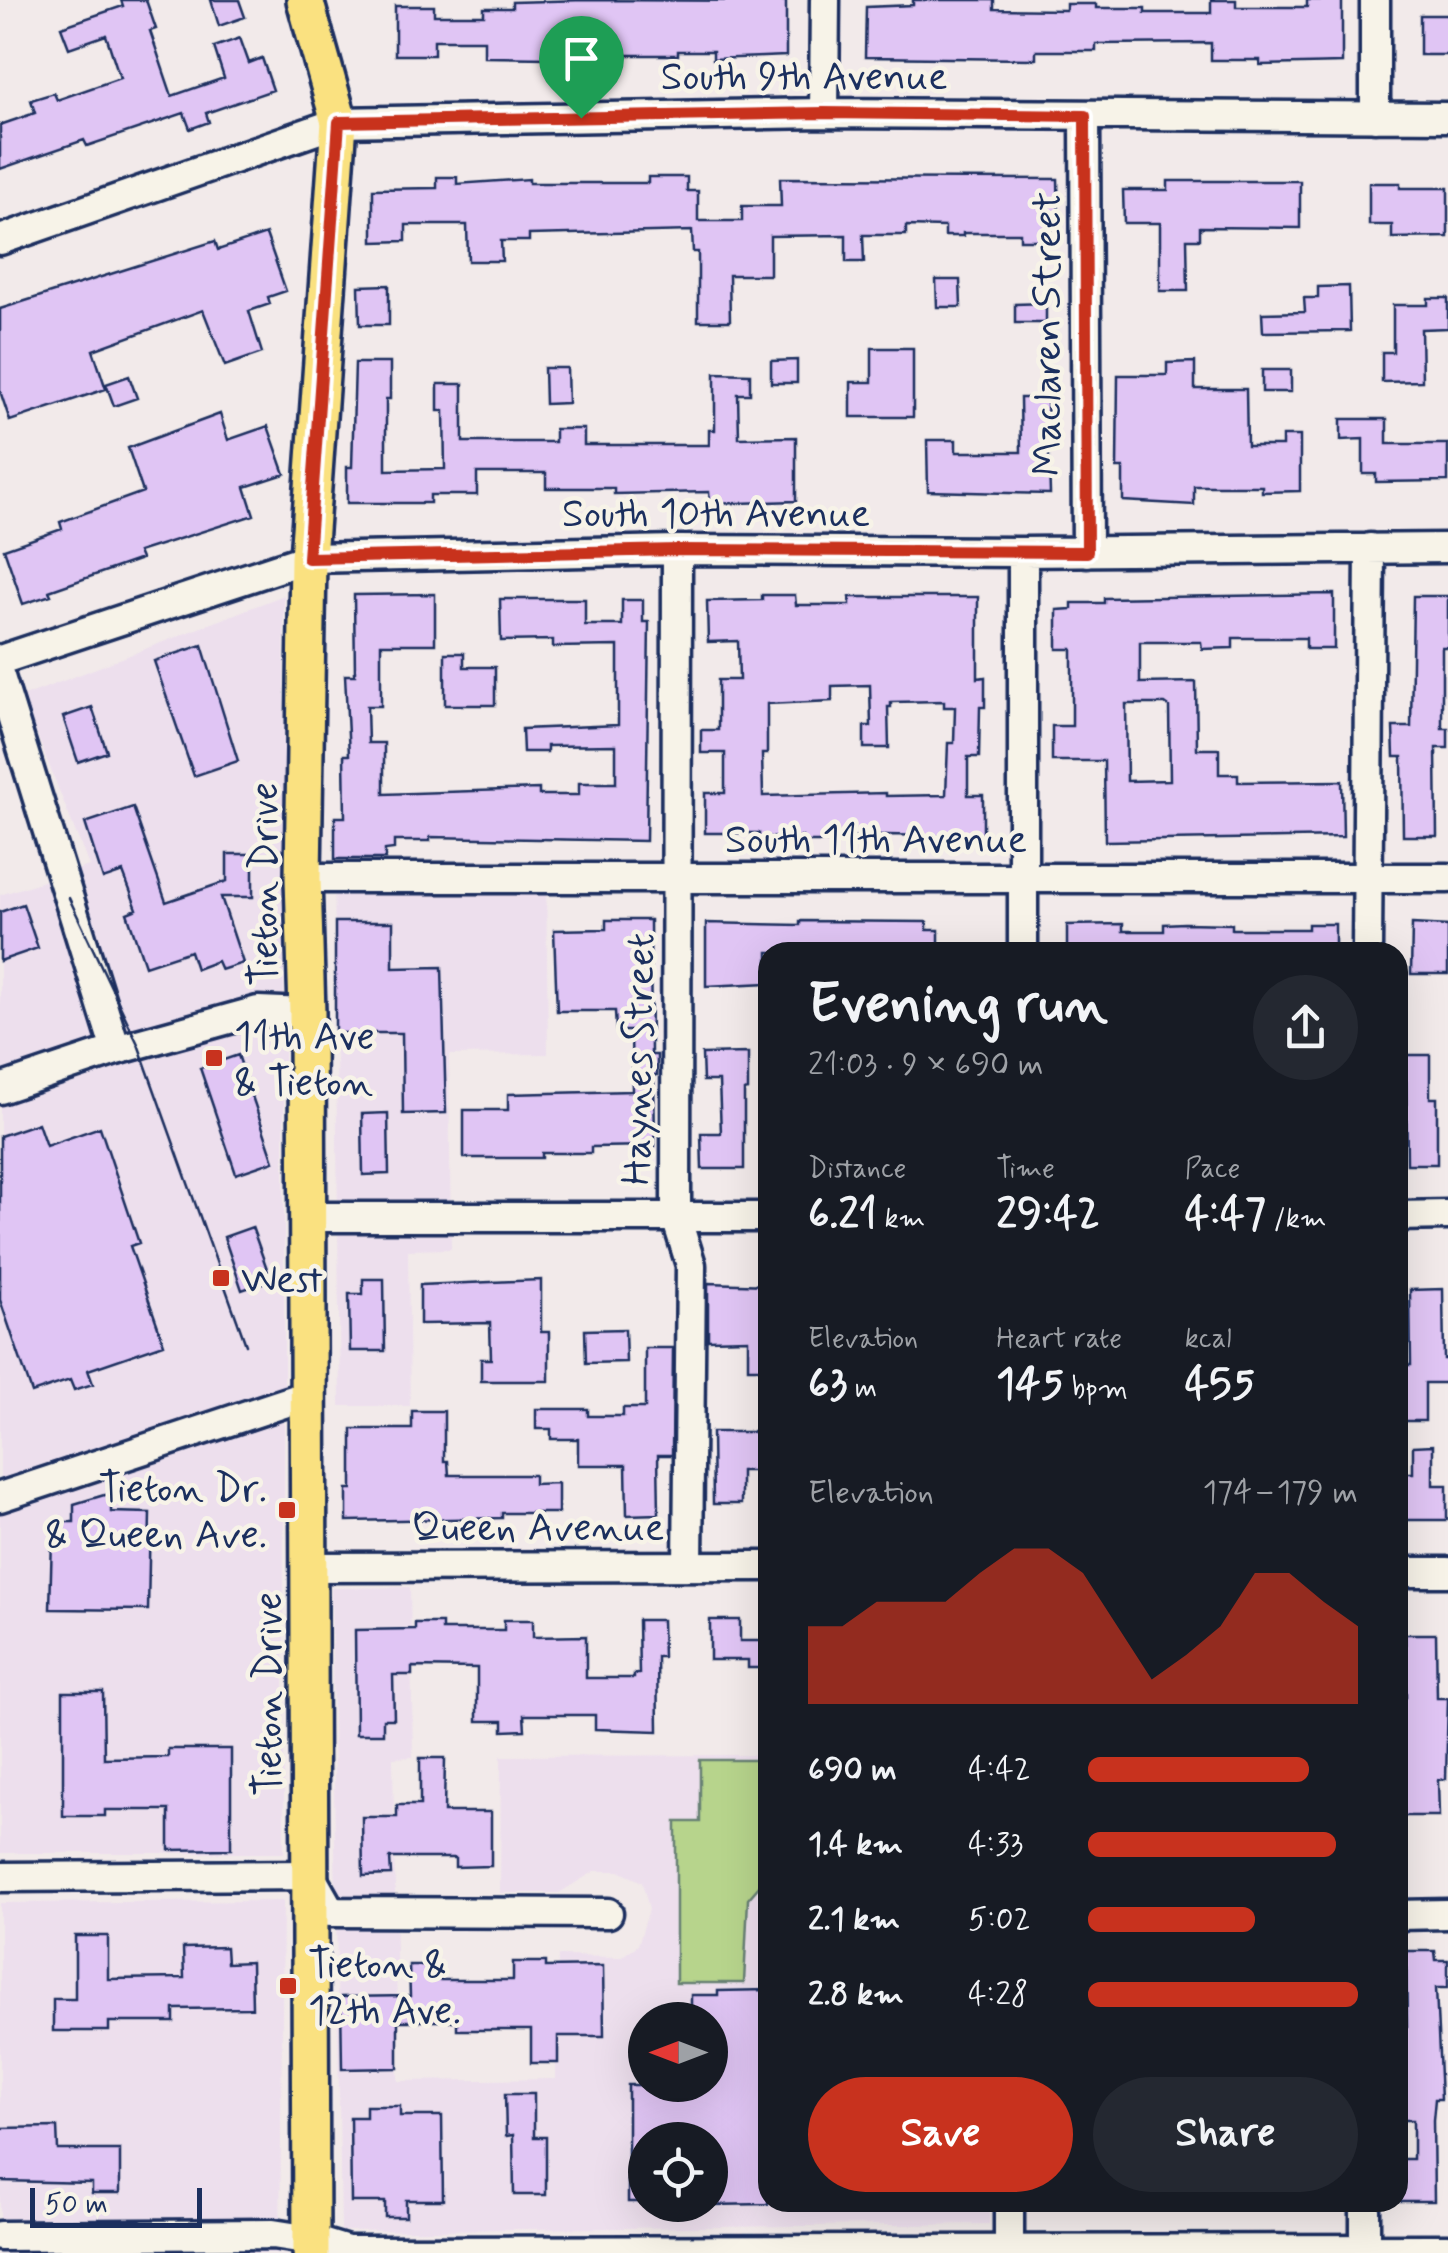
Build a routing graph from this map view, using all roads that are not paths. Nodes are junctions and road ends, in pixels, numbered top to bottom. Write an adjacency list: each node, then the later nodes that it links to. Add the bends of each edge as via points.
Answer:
1 (306, 0): 8 (main road, Tieton Drive)
2 (825, 0): 4 (street)
3 (1375, 0): 6 (street)
4 (824, 113): 5 (street, South 9th Avenue); 8 (street, South 9th Avenue)
5 (1085, 116): 6 (street, South 9th Avenue); 14 (street, Maclaren Street)
6 (1375, 116): 7 (street, South 9th Avenue)
7 (1448, 116)
8 (339, 122): 9 (street, South 9th Avenue); 15 (main road, Tieton Drive)
9 (0, 240)
10 (1370, 548): 11 (street, South 10th Avenue); 14 (street, South 10th Avenue); 20 (street)
11 (1448, 548)
12 (677, 550): 13 (street, South 10th Avenue); 15 (street, South 10th Avenue); 18 (street, Haynes Street)
13 (1023, 552): 14 (street, South 10th Avenue); 22 (street)
14 (1087, 552)
15 (308, 558): 16 (street, South 10th Avenue); 19 (main road, Tieton Drive)
16 (0, 660)
17 (0, 677): 26 (street)
18 (679, 877): 19 (street, South 11th Avenue); 22 (street, South 11th Avenue); 31 (street, Haynes Street)
19 (303, 878): 25 (main road, Tieton Drive)
20 (1367, 878): 21 (street, South 11th Avenue); 22 (street, South 11th Avenue); 24 (street)
21 (1448, 878)
22 (1022, 880): 23 (street)
23 (1022, 942)
24 (1367, 942)
25 (307, 1013): 26 (street, via 258,1010); 29 (main road, Tieton Drive)
26 (116, 1050): 27 (street)
27 (0, 1090)
28 (1448, 1215): 30 (street)
29 (308, 1216): 31 (street); 33 (main road, Tieton Drive)
30 (1408, 1216)
31 (676, 1217): 32 (street); 35 (street, Haynes Street, via 692,1265)
32 (758, 1217)
33 (308, 1395): 34 (street); 37 (main road, Tieton Drive)
34 (0, 1497)
35 (688, 1565): 36 (street, Queen Avenue); 37 (street, Queen Avenue)
36 (758, 1566)
37 (309, 1567): 40 (main road, Tieton Drive)
38 (1408, 1572): 39 (street)
39 (1448, 1572)
40 (310, 1876): 41 (street); 42 (street, via 331,1912); 48 (main road, Tieton Drive)
41 (0, 1877)
42 (608, 1913)
43 (1408, 1914): 44 (street)
44 (1448, 1914)
45 (1008, 2212): 50 (street)
46 (1365, 2212): 51 (street)
47 (0, 2236): 48 (street, via 273,2234)
48 (312, 2246): 50 (street)
49 (1448, 2248): 51 (street)
50 (1009, 2251): 51 (street)
51 (1365, 2251)

